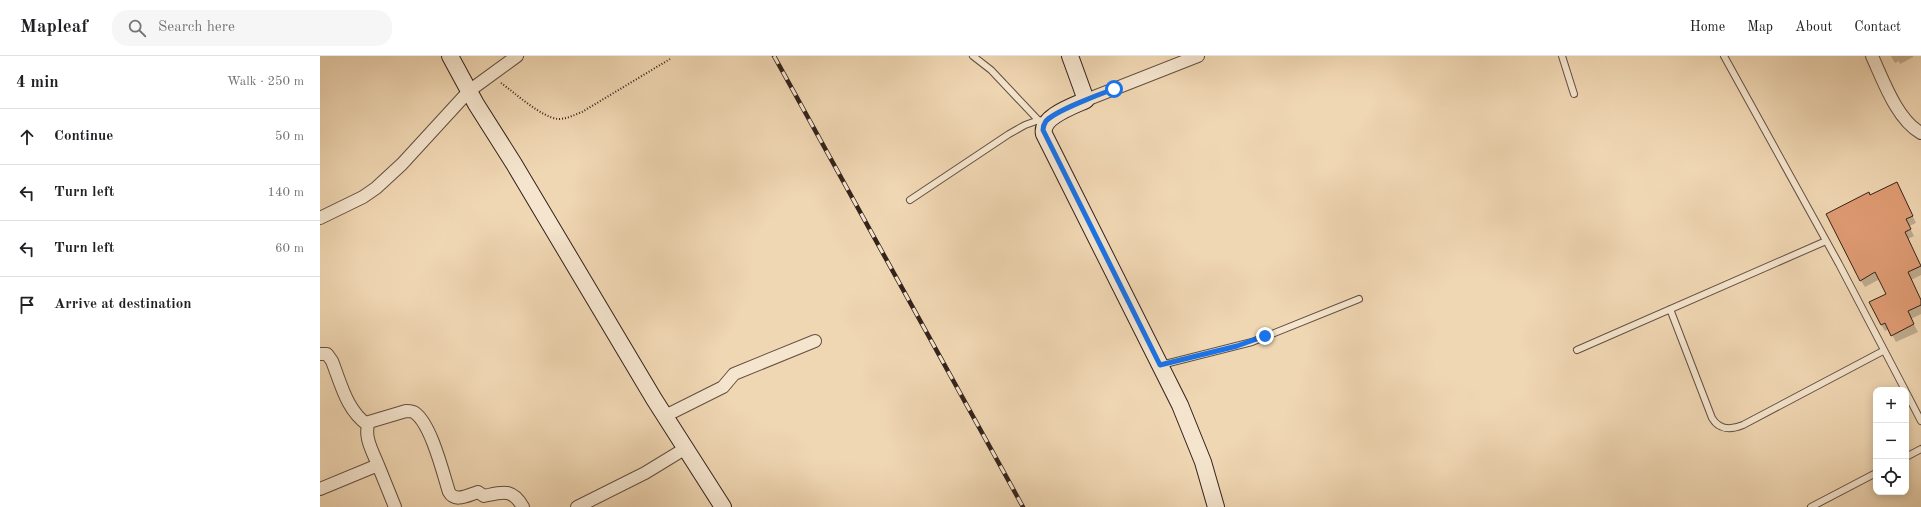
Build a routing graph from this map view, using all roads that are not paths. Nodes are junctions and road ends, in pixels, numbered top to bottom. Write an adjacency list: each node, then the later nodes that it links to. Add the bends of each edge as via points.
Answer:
1 (450, 56): 9 (street)
2 (517, 56): 9 (street)
3 (973, 56): 12 (lane, via 991,70)
4 (1070, 56): 11 (street)
5 (1198, 56): 11 (street)
6 (1562, 56): 10 (lane)
7 (1724, 56): 16 (lane)
8 (1872, 56): 13 (street, via 1903,117)
9 (469, 91): 15 (street, via 402,164 376,188); 26 (street)
10 (1574, 94)
11 (1086, 100): 12 (street)
12 (1041, 123): 14 (lane, via 1025,124); 23 (street, via 1044,134)
13 (1921, 133)
14 (910, 200)
15 (320, 218)
16 (1826, 241): 18 (lane); 21 (lane)
17 (1359, 299): 23 (lane, via 1252,342)
18 (1670, 309): 20 (lane); 21 (lane, via 1712,418 1715,423 1726,428 1743,425)
19 (815, 341): 26 (street, via 734,374 723,387)
20 (1577, 350)
21 (1883, 351): 24 (lane)
22 (320, 354): 28 (street, via 328,354 352,410)
23 (1160, 365): 40 (street, via 1180,405 1203,462)
24 (1904, 387)
25 (1909, 397): 27 (lane)
26 (665, 416): 29 (street)
27 (1921, 419)
28 (368, 425): 32 (street, via 369,441); 37 (street, via 377,419 406,411 416,413 433,441 448,492 452,496 457,498 478,492 484,496 510,493)
29 (686, 448): 35 (street); 39 (street)
30 (1921, 449): 31 (lane)
31 (1909, 455)
32 (378, 465): 34 (street); 36 (street)
33 (1873, 475): 41 (lane)
34 (320, 489)
35 (595, 503): 38 (street)
36 (395, 507)
37 (523, 507)
38 (577, 507)
39 (723, 507)
40 (1216, 507)
41 (1810, 507)

